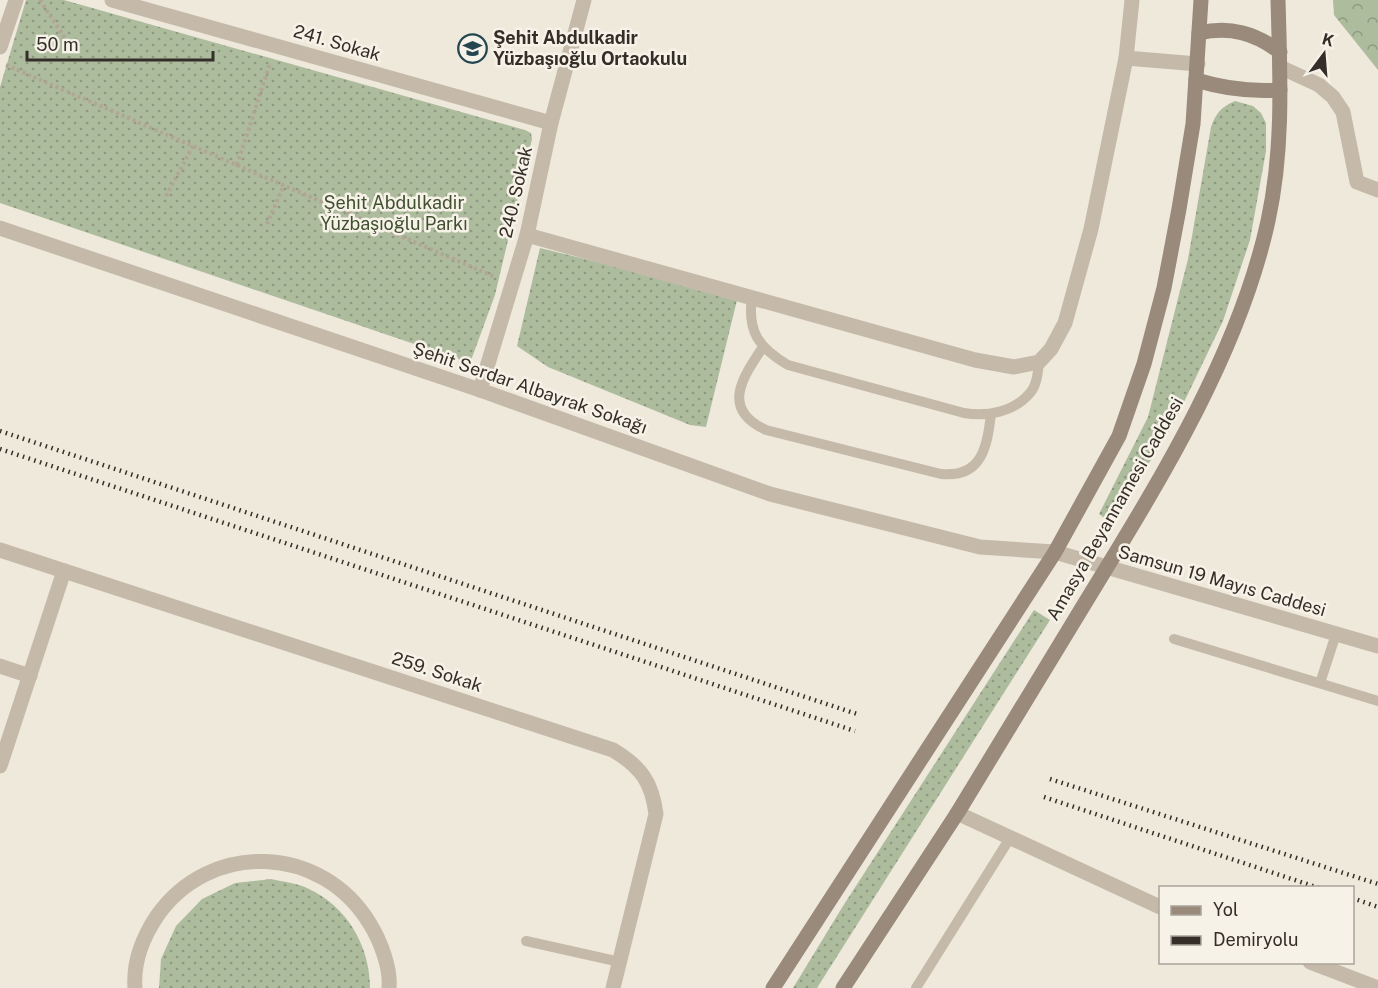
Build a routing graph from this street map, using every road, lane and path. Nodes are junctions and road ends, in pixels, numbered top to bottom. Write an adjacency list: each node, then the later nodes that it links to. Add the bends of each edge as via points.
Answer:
1 (16, 0): 10 (street)
2 (40, 0): 9 (path)
3 (112, 0): 17 (street, 241. Sokak)
4 (584, 0): 17 (street, 240. Sokak)
5 (1132, 0): 11 (street)
6 (1201, 0): 8 (main road, Amasya Beyannamesi Caddesi)
7 (1278, 0): 12 (main road, Amasya Beyannamesi Caddesi)
8 (1199, 33): 12 (main road, via 1235,31 1266,42); 14 (main road, Amasya Beyannamesi Caddesi)
9 (66, 40)
10 (0, 47)
11 (1126, 58): 14 (street); 29 (street, via 1090,230 1065,323)
12 (1280, 59): 16 (main road, Amasya Beyannamesi Caddesi); 21 (street, via 1333,97 1343,112 1357,182)
13 (0, 63): 18 (path)
14 (1197, 72): 16 (main road, via 1235,90); 33 (main road, Amasya Beyannamesi Caddesi, via 1179,209 1144,364 1119,436)
15 (263, 86): 19 (path)
16 (1280, 90): 34 (main road, Amasya Beyannamesi Caddesi, via 1280,149 1268,220 1250,286 1229,340 1172,456)
17 (551, 123): 25 (street, 240. Sokak)
18 (193, 146): 19 (path); 22 (path)
19 (237, 165): 20 (path)
20 (284, 185): 23 (path); 26 (path)
21 (1378, 190)
22 (166, 196)
23 (267, 225)
24 (0, 228): 30 (street, Şehit Serdar Albayrak Sokağı)
25 (527, 234): 26 (street, 240. Sokak); 27 (street)
26 (512, 284): 30 (street, 240. Sokak)
27 (752, 297): 28 (lane, via 753,329); 29 (street, via 975,360 1014,367)
28 (763, 347): 31 (lane, via 788,365 964,413); 31 (lane, via 745,374 738,395 748,418 766,430 953,475 979,460)
29 (1040, 362): 31 (lane, via 1030,393 1016,404)
30 (480, 390): 33 (street, Şehit Serdar Albayrak Sokağı, via 770,494 980,547)
31 (991, 414)
32 (0, 550): 35 (street, 259. Sokak)
33 (1055, 552): 34 (street, Samsun 19 Mayıs Caddesi); 53 (main road, Amasya Beyannamesi Caddesi)
34 (1107, 567): 36 (street, Samsun 19 Mayıs Caddesi); 44 (main road, Amasya Beyannamesi Caddesi)
35 (64, 571): 40 (street); 48 (street, 259. Sokak, via 613,750 632,761 653,794 656,814)
36 (1335, 634): 38 (street, Samsun 19 Mayıs Caddesi); 41 (lane)
37 (1174, 639): 41 (lane)
38 (1378, 646)
39 (0, 666): 40 (street)
40 (30, 676): 43 (street)
41 (1320, 683): 42 (lane)
42 (1378, 701)
43 (0, 766)
44 (957, 813): 45 (street); 54 (main road, Amasya Beyannamesi Caddesi)
45 (1010, 838): 46 (street); 55 (lane)
46 (1159, 906)
47 (526, 941): 48 (lane)
48 (620, 962): 52 (street, 259. Sokak)
49 (1313, 964): 56 (street)
50 (135, 988): 51 (street, via 134,975 145,933 169,899 203,874 244,861 287,862 326,878 359,905 381,942)
51 (388, 988)
52 (613, 988)
53 (773, 988)
54 (843, 988)
55 (916, 988)
56 (1378, 988)

